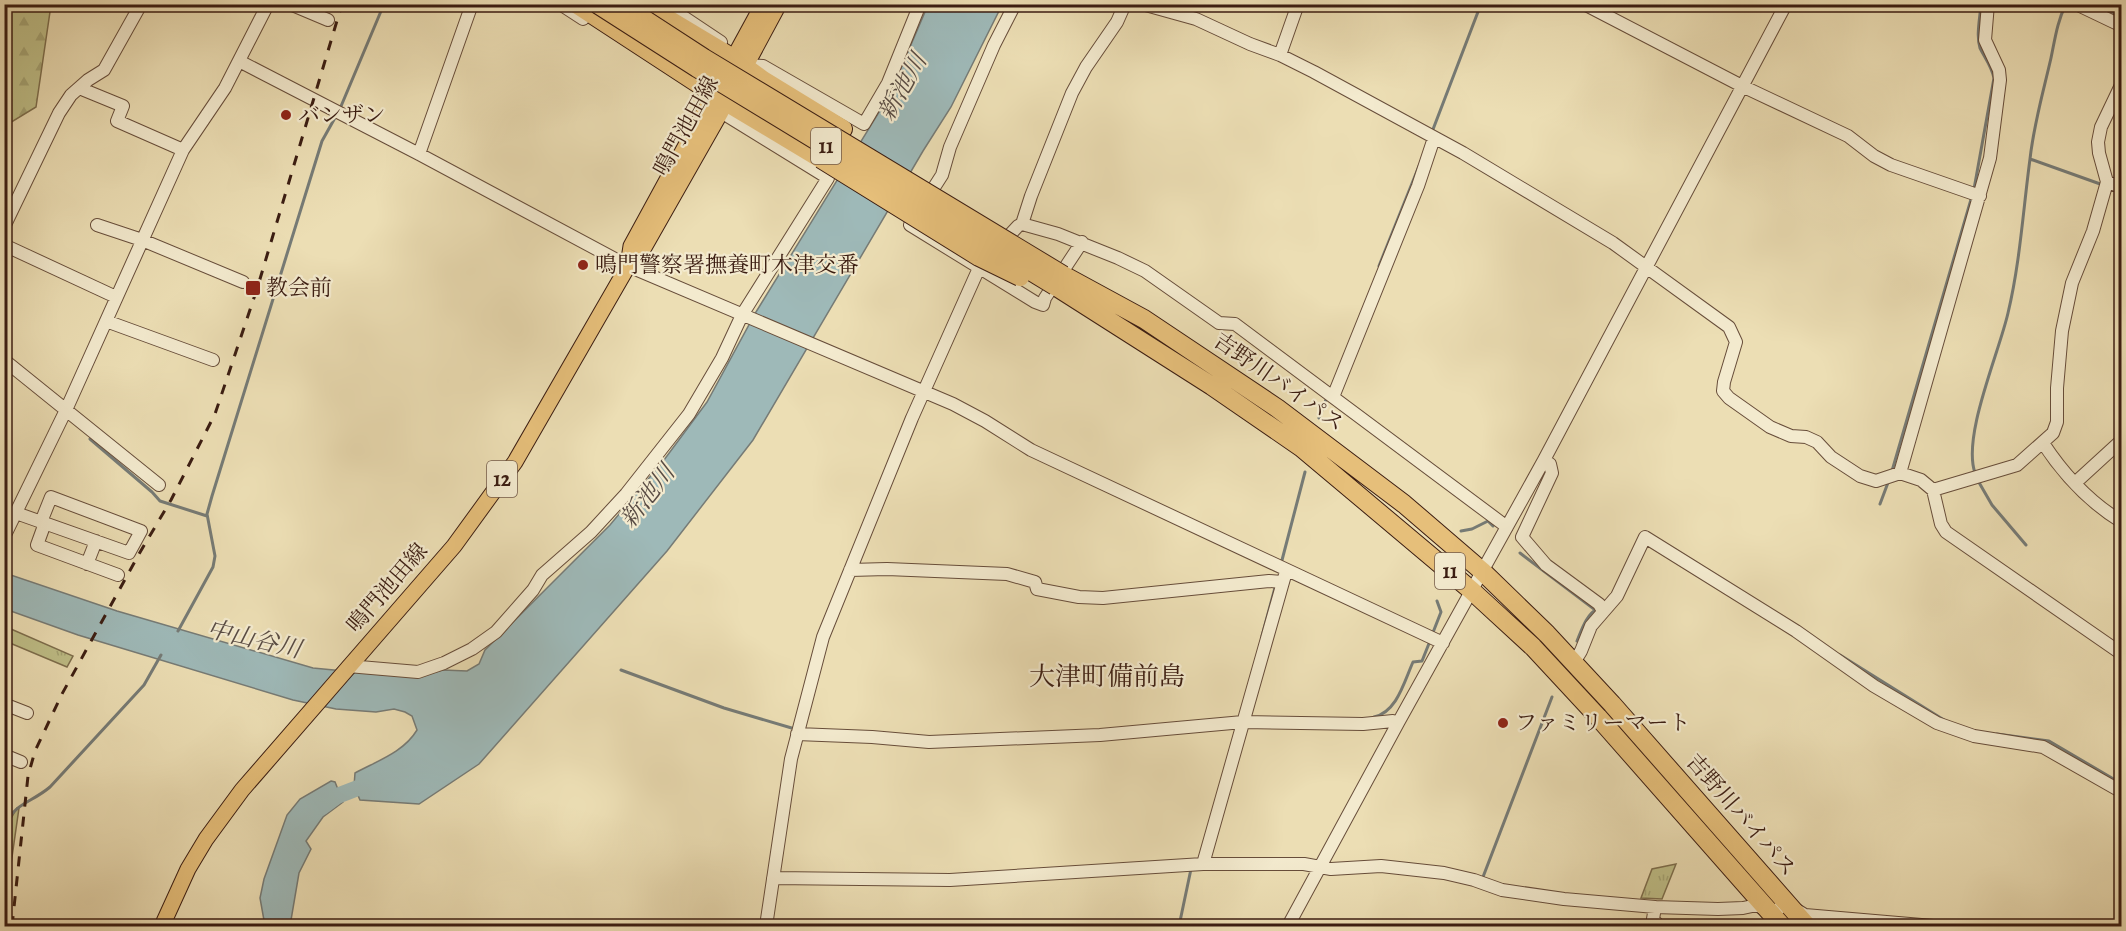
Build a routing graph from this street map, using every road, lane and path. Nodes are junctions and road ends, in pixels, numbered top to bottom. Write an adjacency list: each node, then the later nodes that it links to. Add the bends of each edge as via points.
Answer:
1 (141, 4): 28 (street, via 104,70)
2 (267, 4): 25 (street)
3 (290, 4): 22 (street)
4 (472, 4): 33 (street)
5 (560, 4): 30 (street, via 675,78)
6 (576, 4): 30 (highway, via 679,70)
7 (597, 4): 46 (highway, 吉野川バイパス / 11, bridge, via 717,81)
8 (621, 4): 46 (highway, 吉野川バイパス / 11, bridge)
9 (643, 4): 26 (highway)
10 (664, 4): 26 (street, via 718,39)
11 (763, 4): 26 (main road, 鳴門池田線 / 12)
12 (779, 4): 26 (main road, 鳴門池田線 / 12)
13 (920, 4): 26 (street, via 892,73 864,124 763,66)
14 (1015, 4): 45 (street, via 950,147 942,175 909,225)
15 (1125, 4): 37 (street, via 1072,93)
16 (1142, 4): 24 (street, via 1196,19)
17 (1298, 4): 24 (street)
18 (1584, 4): 29 (street)
19 (1786, 4): 29 (street)
20 (1988, 4): 36 (street, via 1984,40 2000,80 1990,158)
21 (2076, 4): 23 (street)
22 (328, 20)
23 (2121, 26)
24 (1280, 55): 31 (street)
25 (238, 62): 32 (street); 33 (street)
26 (739, 62): 30 (main road, 鳴門池田線 / 12); 46 (highway, via 982,212)
27 (2121, 83): 34 (street, via 2098,142)
28 (81, 86): 32 (street, via 123,106 117,121); 39 (street, via 59,113)
29 (1742, 86): 36 (street, via 1848,136 1891,165); 44 (street)
30 (720, 102): 43 (main road, 鳴門池田線 / 12, via 631,246); 46 (highway, 11, bridge, via 979,257); 49 (street, via 828,178)
31 (1434, 138): 44 (street, via 1613,243); 54 (street)
32 (183, 150): 40 (street)
33 (419, 154): 43 (street)
34 (2107, 182): 35 (street); 57 (street, via 2072,283 2062,330 2058,422)
35 (2121, 187)
36 (1980, 196): 59 (street)
37 (1022, 224): 41 (street); 45 (street)
38 (97, 225): 40 (street)
39 (4, 227)
40 (142, 240): 47 (street); 48 (street)
41 (1082, 243): 45 (street, via 1043,305); 54 (street, via 1145,271 1219,323 1235,324)
42 (4, 245): 48 (street)
43 (627, 266): 49 (street); 79 (main road, 鳴門池田線 / 12, via 515,462 454,546)
44 (1645, 267): 58 (street); 59 (street, via 1729,327 1736,342 1724,382 1729,398 1770,427 1817,442 1831,457 1860,476 1876,481)
45 (979, 268): 53 (street)
46 (1059, 281): 71 (highway, 吉野川バイパス / 11, via 1144,319 1249,388 1404,504); 74 (highway, 吉野川バイパス / 11, via 1088,308 1302,448)
47 (243, 282)
48 (116, 297): 50 (street)
49 (745, 316): 53 (street); 79 (street, via 689,414 612,509 543,575 496,632 472,650 418,672)
50 (106, 321): 52 (street); 55 (street)
51 (4, 360): 55 (street)
52 (213, 360)
53 (924, 392): 70 (street); 73 (street, via 986,421 1030,450)
54 (1333, 398): 66 (street)
55 (66, 410): 61 (street); 63 (street)
56 (2121, 440): 60 (street)
57 (2043, 443): 60 (street); 62 (street, via 2017,465)
58 (1544, 460): 66 (street); 75 (street, via 1550,464 1552,473 1522,537 1546,565)
59 (1900, 473): 62 (street, via 1921,480)
60 (2075, 483): 64 (street, via 2084,496)
61 (159, 485)
62 (1933, 490): 77 (street, via 1946,532)
63 (16, 513): 65 (street); 67 (street)
64 (2121, 522)
65 (43, 523): 68 (street); 68 (street, via 51,497 141,531 129,553); 69 (street, via 37,545)
66 (1507, 526): 71 (street)
67 (4, 537)
68 (96, 541): 69 (street)
69 (87, 564): 72 (street)
70 (850, 570): 73 (street, via 1006,574 1035,582 1037,589 1103,598 1269,581); 84 (street, via 823,637)
71 (1482, 571): 74 (street); 78 (highway, 吉野川バイパス / 11)
72 (118, 575)
73 (1285, 576): 76 (street); 82 (street)
74 (1471, 590): 76 (street); 93 (highway, 吉野川バイパス / 11, via 1533,647 1598,717)
75 (1601, 608): 78 (street); 87 (street, via 1617,596 1645,537 1937,723 1974,736 2043,747)
76 (1443, 643): 83 (street)
77 (2121, 654)
78 (1573, 664): 91 (highway, 吉野川バイパス / 11)
79 (346, 668): 94 (main road, 鳴門池田線 / 12, via 242,790 206,839)
80 (4, 704): 81 (street)
81 (27, 713)
82 (1244, 722): 83 (street); 84 (street, via 1100,735 929,742); 88 (street)
83 (1398, 723): 89 (street)
84 (797, 734): 90 (street)
85 (4, 755): 86 (street)
86 (21, 762)
87 (2121, 792)
88 (1203, 864): 89 (street, via 1304,864); 90 (street, via 950,880)
89 (1319, 868): 92 (street, via 1381,866 1444,873 1502,890); 96 (street)
90 (773, 878): 95 (street)
91 (1787, 904): 93 (street); 98 (highway, 吉野川バイパス / 11); 99 (street, via 1805,915)
92 (1655, 907): 93 (street, via 1718,909 1757,905); 97 (street, via 1653,919)
93 (1776, 920)
94 (162, 927)
95 (766, 927)
96 (1288, 927)
97 (1659, 927)
98 (1807, 927)
99 (1933, 927)

